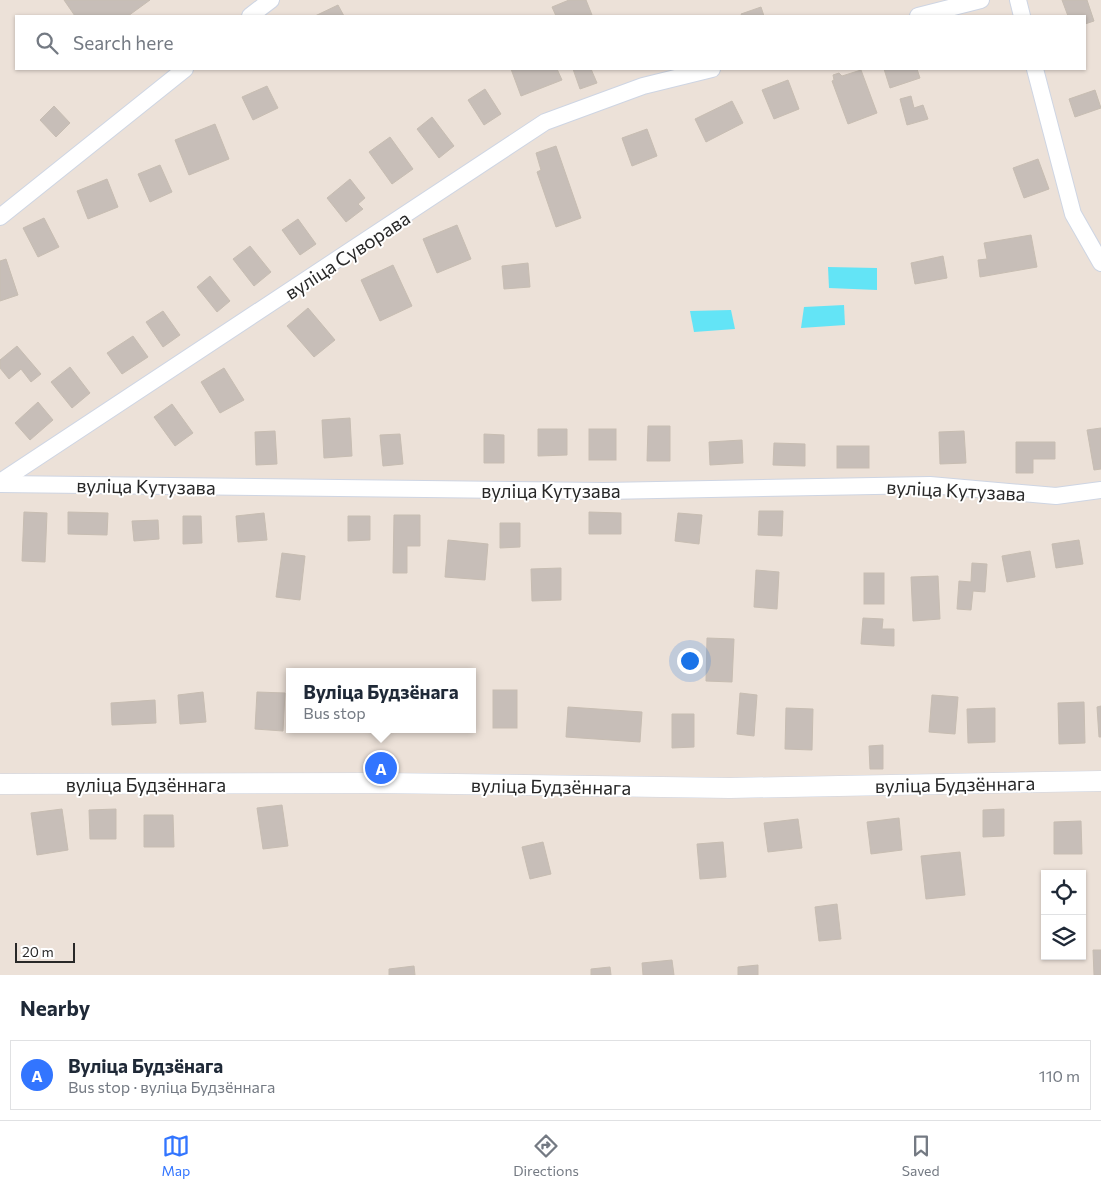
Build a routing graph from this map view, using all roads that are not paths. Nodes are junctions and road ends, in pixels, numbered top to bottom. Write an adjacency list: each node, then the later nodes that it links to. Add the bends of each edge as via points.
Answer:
1 (271, 0): 4 (street)
2 (981, 0): 5 (street)
3 (1018, 0): 6 (street)
4 (251, 15)
5 (922, 15)
6 (1022, 15)
7 (184, 70): 10 (street)
8 (708, 70): 12 (street, вуліца Суворава, via 643,86 545,122)
9 (1035, 70): 11 (street, via 1073,214)
10 (0, 217)
11 (1101, 263)
12 (0, 483): 13 (street, вуліца Кутузава, via 604,491 930,485 1056,496)
13 (1101, 490)
14 (1101, 781): 15 (street, вуліца Будзённага, via 730,788 382,783)
15 (0, 784)

